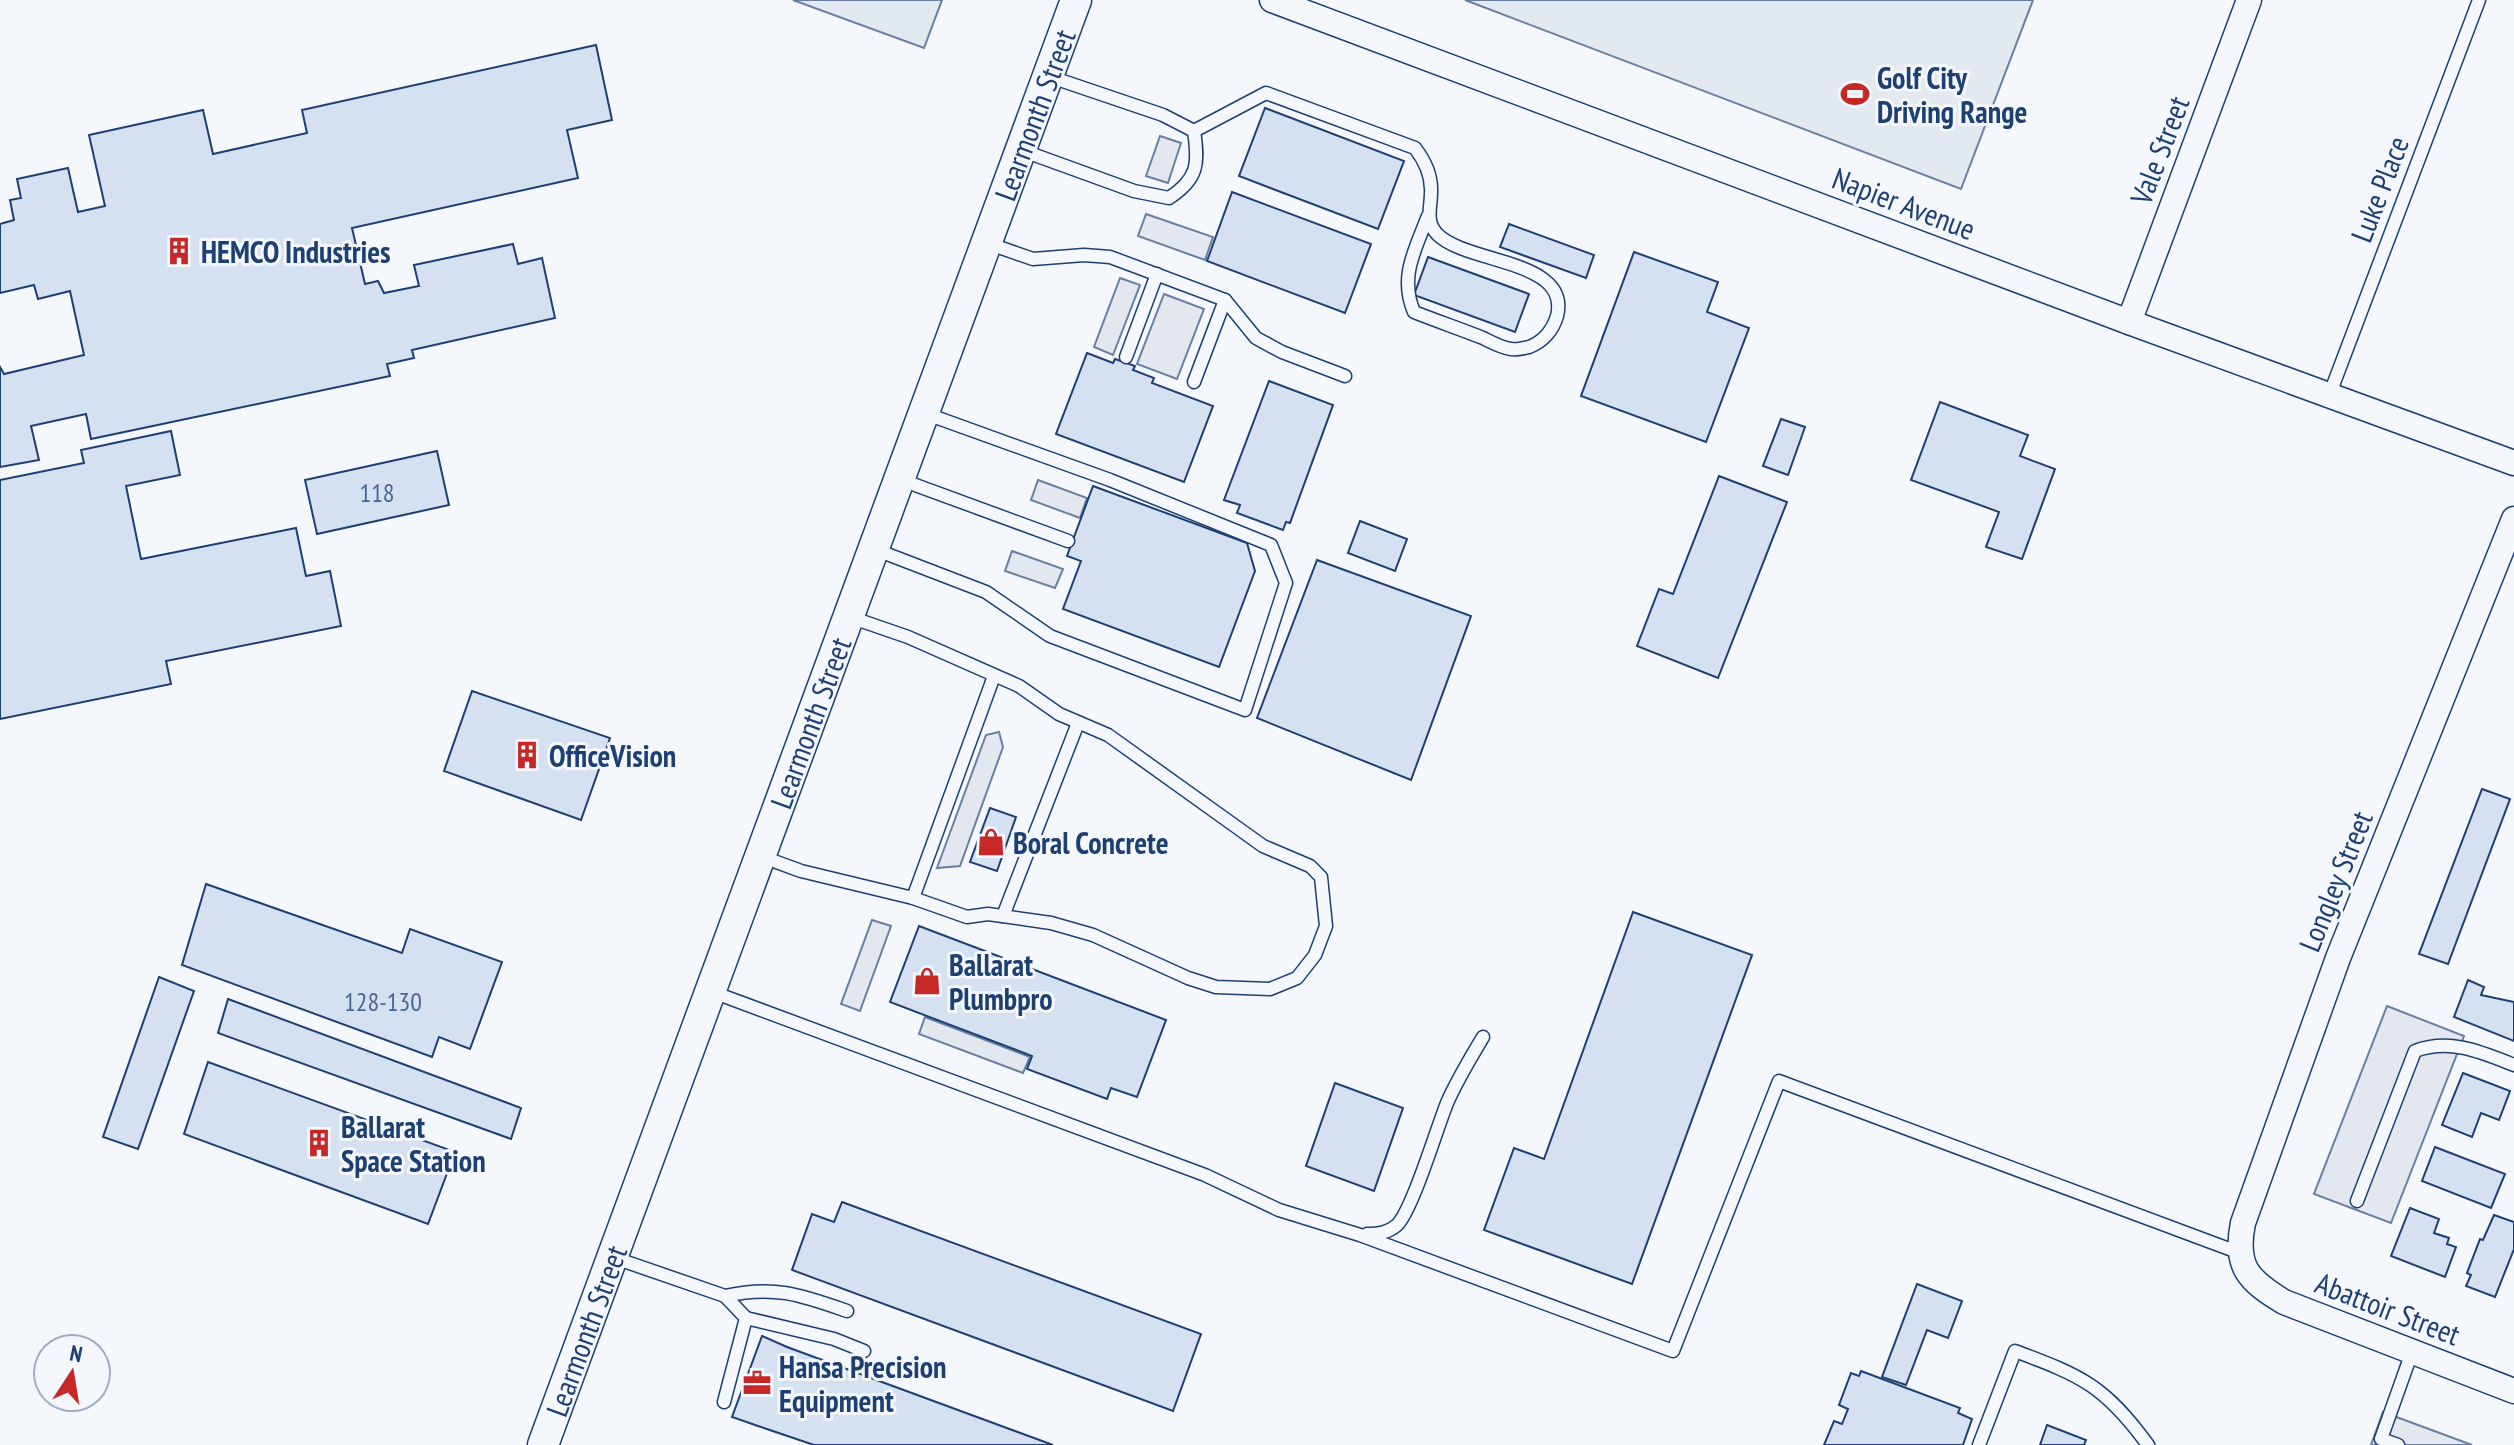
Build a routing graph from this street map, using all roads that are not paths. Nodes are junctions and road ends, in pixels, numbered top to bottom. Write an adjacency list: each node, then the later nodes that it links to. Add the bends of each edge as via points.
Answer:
1 (1076, 0): 5 (street, Learmonth Street)
2 (1272, 0): 12 (street, Napier Avenue)
3 (2249, 0): 12 (street, Vale Street)
4 (2479, 0): 16 (lane, Luke Place)
5 (1048, 76): 6 (lane, via 1163,115); 7 (street, Learmonth Street)
6 (1194, 131): 7 (lane, via 1198,156 1189,186 1169,198 1134,191); 8 (lane, via 1266,93 1415,148 1425,162 1432,191)
7 (1021, 150): 9 (street, Learmonth Street)
8 (1428, 216): 8 (lane, via 1437,234 1462,248 1552,284 1558,312 1544,338 1512,349 1414,312 1407,273)
9 (987, 243): 10 (lane, via 1033,259 1110,257); 17 (street, Learmonth Street)
10 (1157, 274): 11 (lane); 13 (lane)
11 (1225, 300): 14 (lane, via 1256,338); 15 (lane)
12 (2129, 322): 16 (street, Napier Avenue)
13 (1126, 357)
14 (1345, 376)
15 (1194, 382)
16 (2329, 396): 18 (street, Napier Avenue)
17 (924, 413): 19 (street, Learmonth Street); 22 (lane, via 1271,545 1286,583 1245,710 1050,636 986,592)
18 (2514, 463)
19 (899, 479): 21 (lane); 22 (street, Learmonth Street)
20 (2514, 519): 35 (street, Longley Street, via 2338,958 2243,1223)
21 (1068, 541)
22 (874, 549): 23 (street, Learmonth Street)
23 (849, 617): 24 (lane, via 946,652); 26 (street, Learmonth Street)
24 (994, 676): 25 (lane); 27 (lane)
25 (1078, 723): 28 (lane); 28 (lane, via 1108,735 1263,846 1310,866 1321,877 1326,926 1315,955 1297,978 1270,989 1216,987 1093,935)
26 (760, 856): 27 (lane); 29 (street, Learmonth Street)
27 (913, 898): 28 (lane, via 967,917)
28 (1003, 916)
29 (710, 991): 33 (lane, via 1205,1175 1279,1210); 34 (street, Learmonth Street)
30 (1483, 1037): 33 (lane, via 1452,1092 1398,1224 1381,1234)
31 (2514, 1065): 32 (lane, via 2469,1047 2415,1051)
32 (2357, 1201)
33 (1360, 1235): 35 (lane, via 1673,1351 1779,1081)
34 (612, 1257): 36 (lane); 43 (street, Learmonth Street)
35 (2243, 1263): 40 (street, Abattoir Street, via 2260,1287 2292,1306)
36 (725, 1296): 37 (lane, via 755,1289 801,1295); 38 (lane)
37 (847, 1311)
38 (746, 1318): 39 (lane); 42 (lane)
39 (864, 1351)
40 (2412, 1352): 41 (street, Abattoir Street); 46 (lane, via 2381,1439)
41 (2514, 1391)
42 (724, 1402)
43 (543, 1445)
44 (1979, 1445): 45 (lane, via 2015,1351 2084,1379 2128,1418)
45 (2148, 1445)
46 (2398, 1445)

